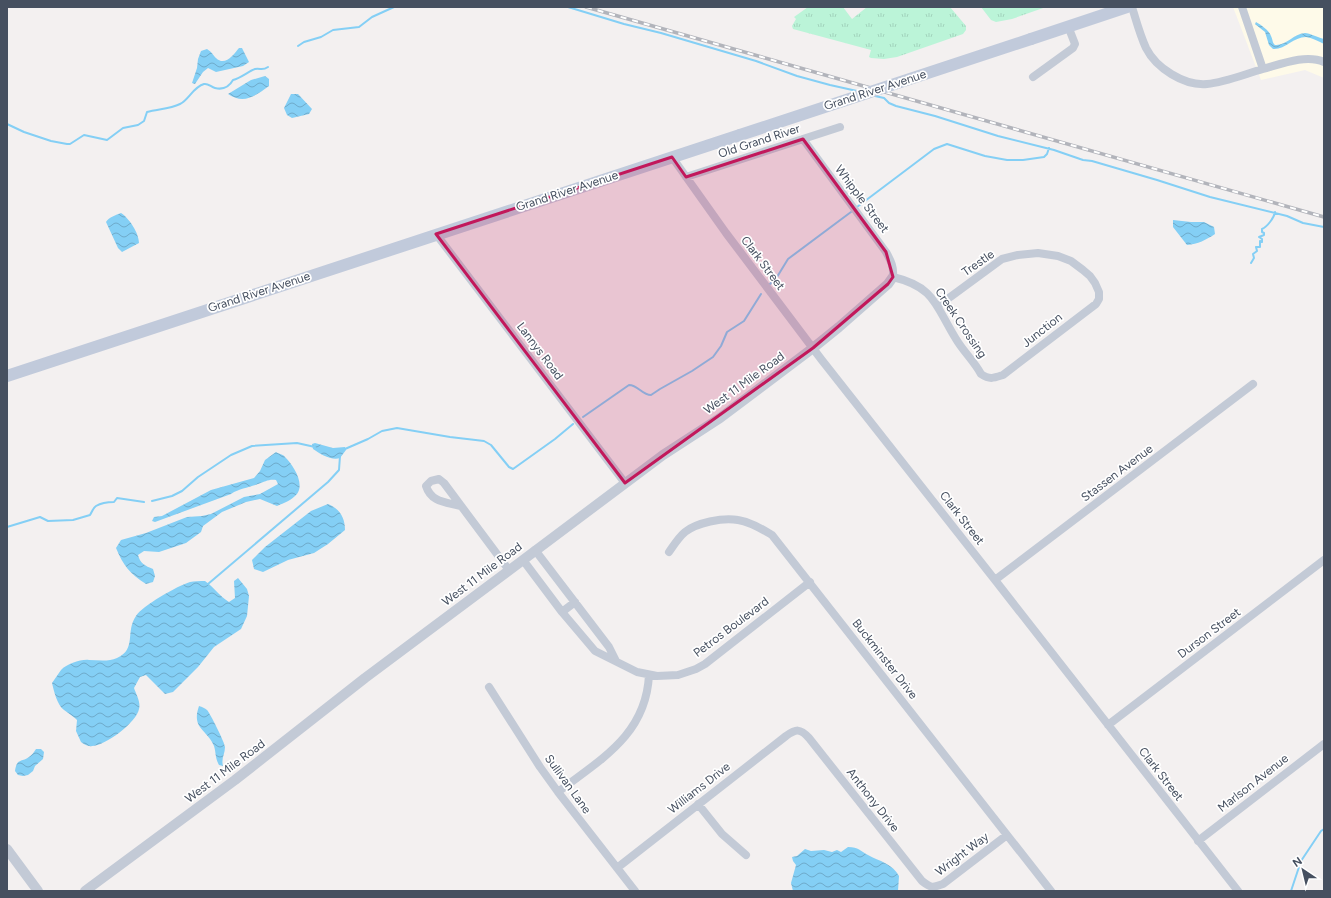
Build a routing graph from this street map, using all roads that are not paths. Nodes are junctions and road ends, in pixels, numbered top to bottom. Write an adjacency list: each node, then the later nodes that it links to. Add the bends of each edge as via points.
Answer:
1 (1132, 7): 6 (street, via 1146,48 1156,63 1170,74 1186,81 1205,84)
2 (1242, 7): 6 (street)
3 (1121, 8): 4 (main road, Grand River Avenue)
4 (1068, 26): 7 (street, via 1075,44 1073,48); 10 (main road, Grand River Avenue, bridge)
5 (1324, 62): 6 (street, via 1300,60)
6 (1263, 69)
7 (1033, 77)
8 (840, 127): 9 (street, Old Grand River)
9 (803, 139): 11 (street, Old Grand River); 13 (street, Whipple Street, via 886,252 893,266)
10 (672, 157): 11 (street, Clark Street); 12 (main road, Grand River Avenue)
11 (686, 177): 16 (street, Clark Street)
12 (436, 234): 17 (main road, Grand River Avenue); 20 (street, Lannys Road)
13 (893, 277): 15 (street, Creek Crossing, via 917,284); 16 (street, West 11 Mile Road, via 839,328)
14 (1097, 286): 15 (street, Trestle, via 1090,276 1058,256 1038,253 1018,255 1002,259); 18 (street, Junction, via 1099,299 1096,304 1003,375 993,379)
15 (938, 306): 18 (street, Creek Crossing, via 956,339)
16 (813, 348): 20 (street, West 11 Mile Road, via 720,418); 27 (street, Clark Street)
17 (7, 376)
18 (985, 377)
19 (1253, 384): 27 (street, Stassen Avenue)
20 (625, 483): 22 (street, West 11 Mile Road)
21 (460, 506): 26 (street)
22 (535, 550): 24 (street, West 11 Mile Road); 29 (street)
23 (669, 552): 28 (street, Buckminster Drive, via 686,531 702,523 737,519 772,535)
24 (523, 560): 26 (street, West 11 Mile Road); 30 (street, Petros Boulevard)
25 (1324, 560): 34 (street, Durson Street)
26 (509, 570): 46 (street, West 11 Mile Road)
27 (996, 580): 34 (street, Clark Street)
28 (810, 582): 32 (street, Petros Boulevard, via 704,664 678,675); 39 (street, Buckminster Drive)
29 (575, 602): 30 (street); 31 (street, via 609,647)
30 (562, 612): 31 (street, Petros Boulevard, via 595,651)
31 (616, 661): 32 (street, Petros Boulevard)
32 (649, 675): 37 (street, via 644,705 632,728 613,749)
33 (489, 687): 37 (street, Sullivan Lane)
34 (1108, 725): 40 (street, Clark Street)
35 (798, 730): 38 (street, Williams Drive); 44 (street, Anthony Drive, via 804,732)
36 (1324, 744): 40 (street, Marlson Avenue)
37 (558, 792): 43 (street, Sullivan Lane)
38 (698, 804): 42 (street, via 722,834); 43 (street, Williams Drive)
39 (1007, 835): 44 (street, Wright Way, via 943,884 934,888); 48 (street, Buckminster Drive)
40 (1198, 842): 49 (street, Clark Street)
41 (7, 848): 45 (street)
42 (746, 855)
43 (617, 868): 47 (street, Sullivan Lane)
44 (929, 887)
45 (38, 891)
46 (85, 891)
47 (635, 891)
48 (1051, 891)
49 (1238, 891)

